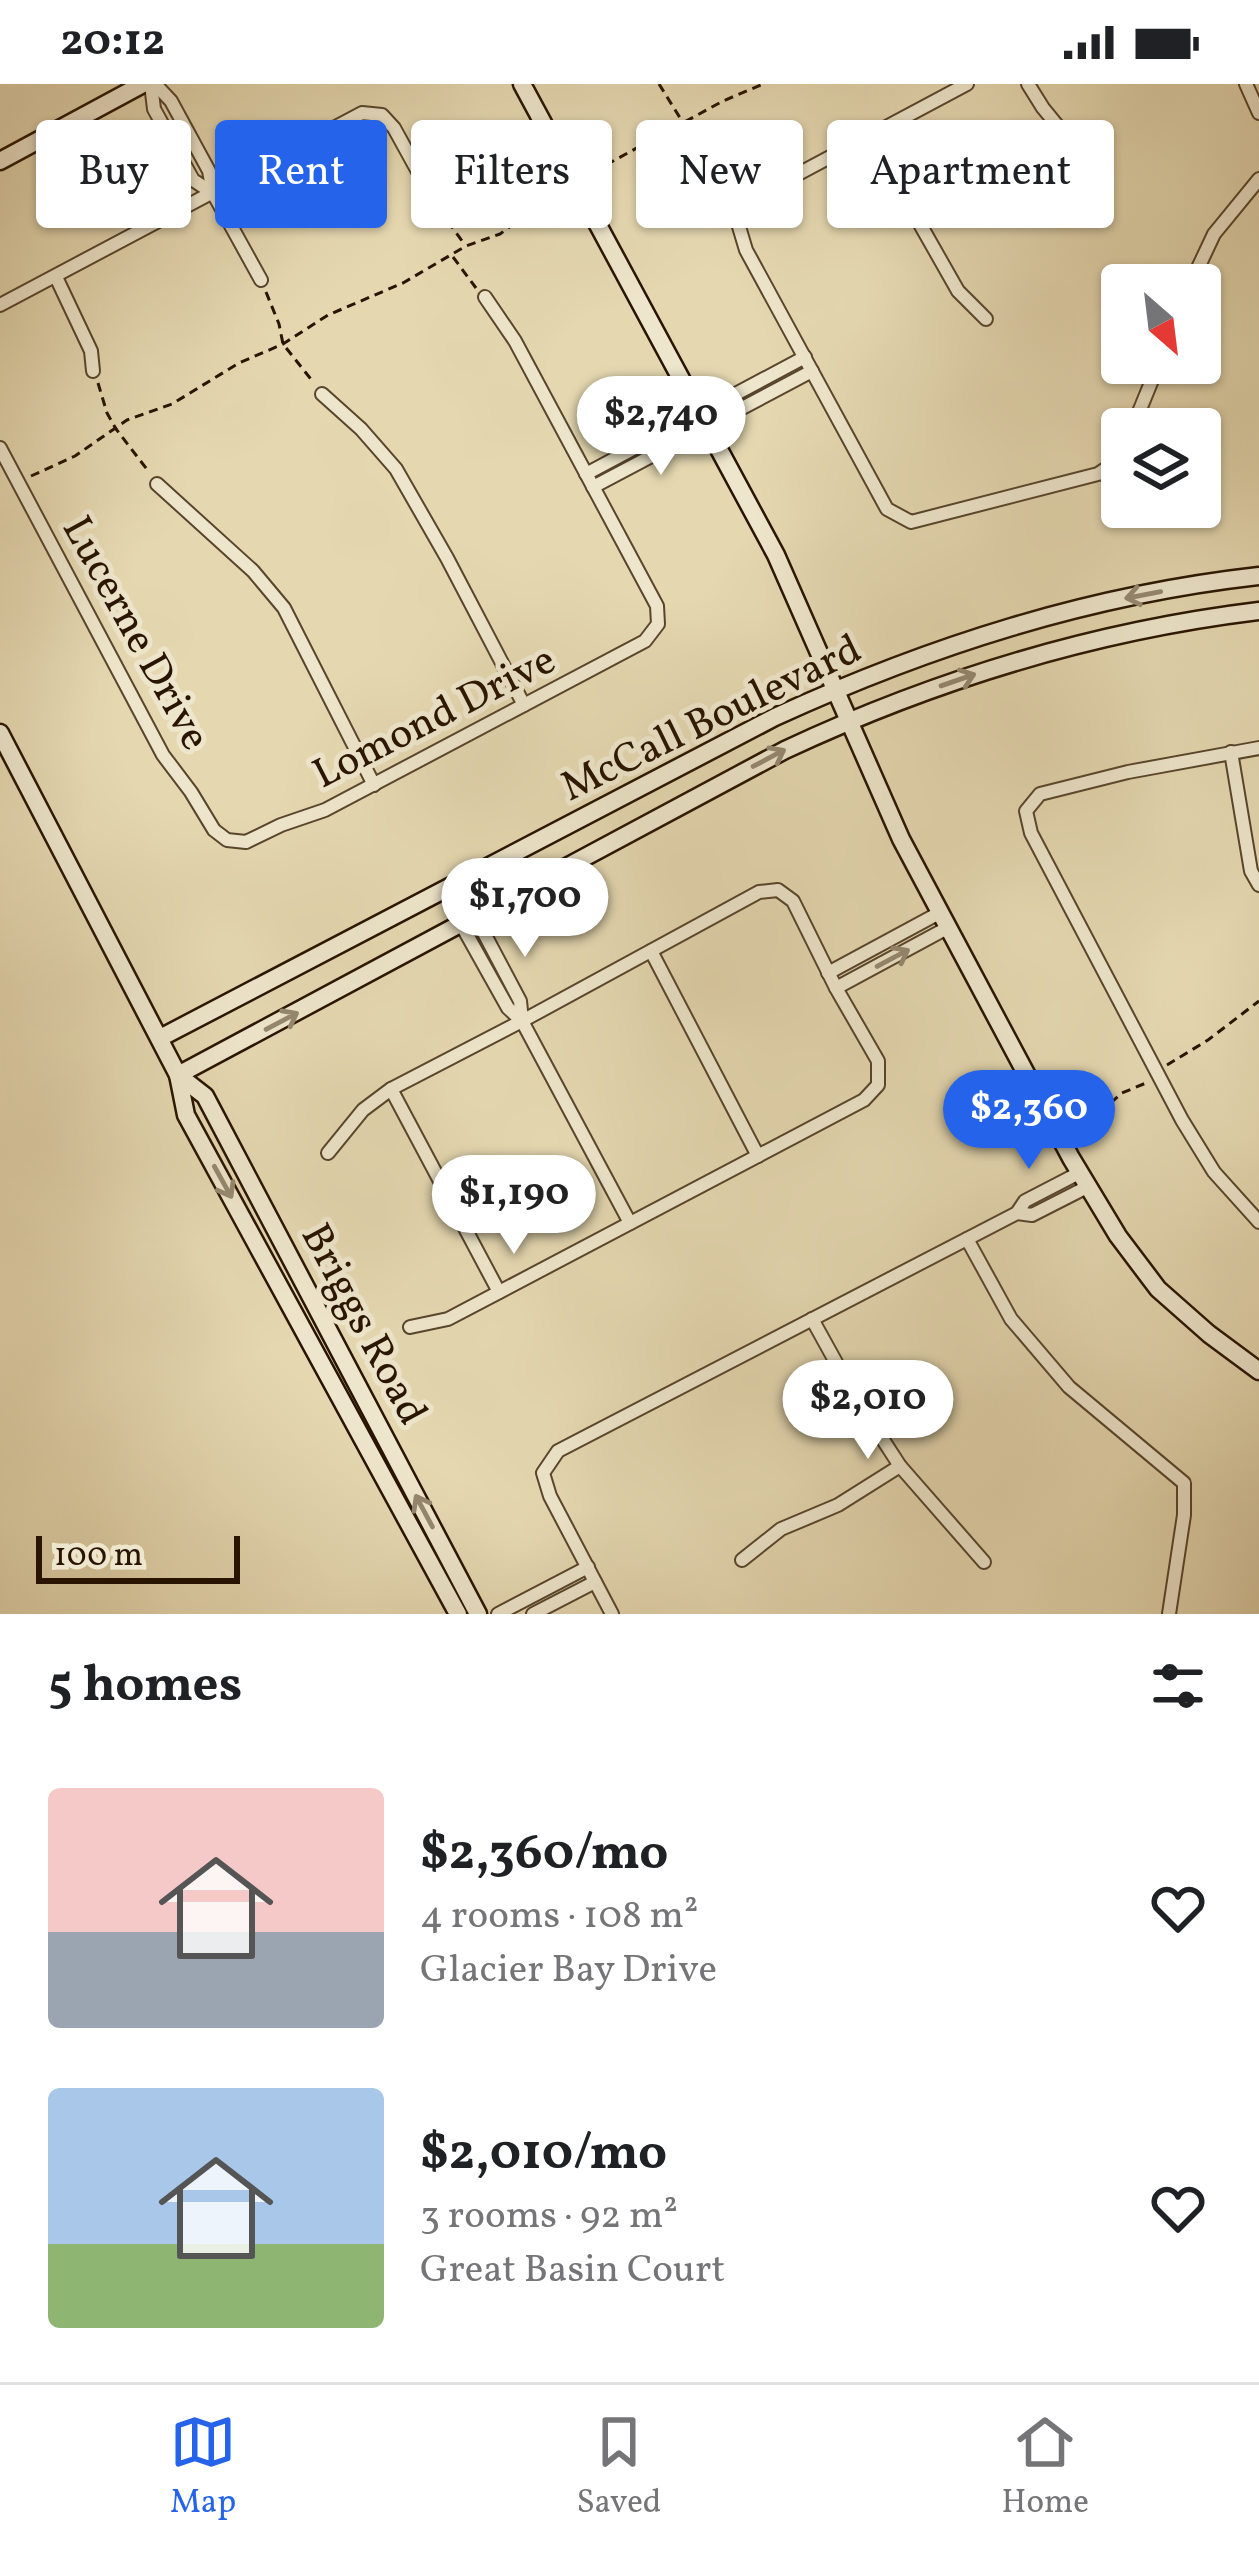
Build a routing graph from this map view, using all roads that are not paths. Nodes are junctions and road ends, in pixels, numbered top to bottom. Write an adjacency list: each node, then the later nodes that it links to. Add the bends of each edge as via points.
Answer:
1 (150, 84): 11 (main road); 13 (street, via 171,101)
2 (522, 84): 24 (main road)
3 (967, 84): 7 (street)
4 (1028, 84): 8 (street)
5 (1246, 84): 6 (street)
6 (1259, 113)
7 (900, 120)
8 (1053, 120)
9 (411, 159): 13 (street, via 382,115 362,113)
10 (827, 159): 21 (street, via 753,198 737,220)
11 (0, 161)
12 (1259, 179): 15 (street)
13 (213, 193): 16 (street); 17 (street)
14 (922, 228): 20 (street, via 958,291)
15 (1200, 264)
16 (56, 277): 19 (street); 22 (street)
17 (261, 280)
18 (485, 297): 27 (street)
19 (0, 305)
20 (986, 319)
21 (808, 364): 24 (street); 26 (street, via 887,509 911,522)
22 (93, 371)
23 (322, 394): 32 (street, via 396,470)
24 (704, 420): 27 (street); 31 (main road)
25 (0, 448): 38 (street, Lucerne Drive, via 163,755)
26 (1101, 472)
27 (590, 480): 32 (street, Lomond Drive, via 657,606 658,624 645,641)
28 (157, 484): 37 (street, via 284,608)
29 (1259, 576): 31 (main road, McCall Boulevard, one-way to 31, via 1057,615)
30 (1259, 611): 33 (main road, McCall Boulevard, one-way to 30, via 1028,658)
31 (835, 690): 33 (main road); 46 (main road, McCall Boulevard)
32 (524, 705): 37 (street, Lomond Drive)
33 (849, 722): 40 (main road, McCall Boulevard, one-way to 33); 41 (main road)
34 (0, 733): 46 (main road, Briggs Road)
35 (1259, 748): 36 (street)
36 (1231, 752): 39 (street); 52 (street, via 1040,794 1026,811 1030,833 1182,1120)
37 (374, 784): 38 (street, Lomond Drive, via 246,842)
38 (227, 840)
39 (1259, 885)
40 (468, 920): 45 (street, via 508,1008); 47 (main road, McCall Boulevard, one-way to 40)
41 (945, 920): 43 (street); 44 (street, one-way to 41); 51 (main road)
42 (651, 951): 43 (street, via 759,892 778,890 793,901); 45 (street); 50 (street)
43 (828, 973): 44 (street)
44 (836, 988): 50 (street, via 878,1060 878,1084 864,1100)
45 (522, 1021): 48 (street); 53 (street)
46 (160, 1038): 47 (main road, Briggs Road)
47 (178, 1075): 64 (main road, Briggs Road, one-way to 64, via 186,1114); 65 (main road, Briggs Road, one-way to 47, via 205,1096)
48 (391, 1088): 49 (street); 55 (street)
49 (328, 1153)
50 (758, 1156): 53 (street)
51 (1083, 1180): 54 (street, via 1032,1215 1017,1213); 58 (main road, via 1158,1288)
52 (1259, 1222)
53 (630, 1223): 55 (street)
54 (967, 1239): 56 (street); 69 (street, via 1011,1319 1069,1388 1184,1483)
55 (499, 1292): 57 (street, via 448,1319)
56 (812, 1319): 59 (street); 62 (street, via 558,1450 543,1472)
57 (410, 1327)
58 (1259, 1371)
59 (899, 1466): 60 (street, via 838,1505 781,1528); 61 (street)
60 (742, 1560)
61 (984, 1562)
62 (588, 1567): 63 (street); 66 (street)
63 (596, 1582): 67 (street); 68 (street)
64 (458, 1614)
65 (478, 1614)
66 (498, 1614)
67 (533, 1614)
68 (612, 1614)
69 (1168, 1614)

